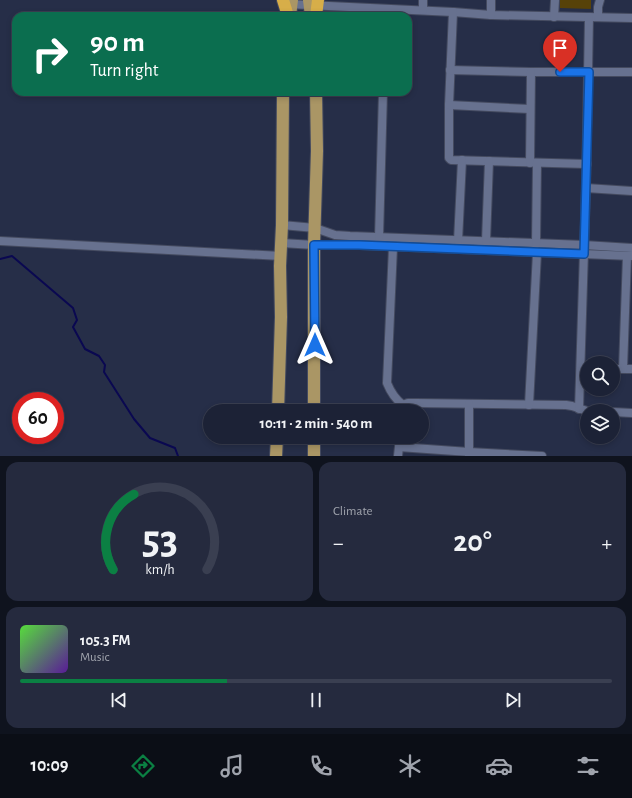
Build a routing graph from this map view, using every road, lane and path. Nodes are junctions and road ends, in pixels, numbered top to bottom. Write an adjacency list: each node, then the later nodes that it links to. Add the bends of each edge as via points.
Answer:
1 (423, 0): 7 (street)
2 (491, 0): 10 (street)
3 (555, 0): 11 (street)
4 (600, 0): 12 (street)
5 (288, 7): 6 (street)
6 (314, 7): 8 (street)
7 (423, 10): 8 (street); 9 (street)
8 (385, 12)
9 (453, 12): 10 (street); 14 (street)
10 (491, 16): 11 (street)
11 (554, 17): 12 (street)
12 (594, 17): 13 (street); 16 (street)
13 (632, 18)
14 (450, 70): 15 (street); 21 (street)
15 (531, 72): 16 (street); 22 (street)
16 (589, 72): 17 (street); 26 (street)
17 (632, 72)
18 (284, 96): 29 (main road)
19 (316, 96): 30 (main road)
20 (383, 96): 31 (street)
21 (449, 105): 22 (street); 23 (street, via 449,158)
22 (530, 109): 25 (street)
23 (462, 160): 24 (street); 33 (street)
24 (489, 161): 25 (street); 34 (street)
25 (533, 163): 26 (street); 38 (street)
26 (587, 164): 27 (street)
27 (586, 188): 28 (street); 40 (street)
28 (632, 191)
29 (282, 225): 30 (street); 35 (main road)
30 (314, 228): 31 (street, via 335,235); 36 (main road)
31 (379, 237): 33 (street)
32 (0, 241): 41 (street)
33 (458, 241): 34 (street)
34 (486, 241): 38 (street)
35 (282, 243): 36 (street); 41 (main road)
36 (314, 245): 37 (street); 47 (main road)
37 (393, 246): 38 (street); 48 (street, via 387,383)
38 (536, 248): 40 (street); 51 (street)
39 (632, 248): 40 (street)
40 (584, 249): 42 (street); 44 (street)
41 (281, 256): 46 (main road)
42 (630, 256): 43 (street)
43 (628, 306): 45 (street)
44 (584, 356)
45 (628, 369)
46 (278, 404)
47 (314, 404)
48 (399, 404)
49 (408, 404): 50 (street)
50 (469, 404): 51 (street); 58 (street)
51 (529, 406): 52 (street, via 572,406)
52 (580, 409)
53 (620, 412): 54 (street)
54 (632, 412)
55 (277, 444): 59 (main road)
56 (314, 444): 60 (main road)
57 (399, 446): 58 (street); 61 (street)
58 (469, 454): 62 (street)
59 (276, 456)
60 (314, 456)
61 (398, 456)
62 (542, 456)

